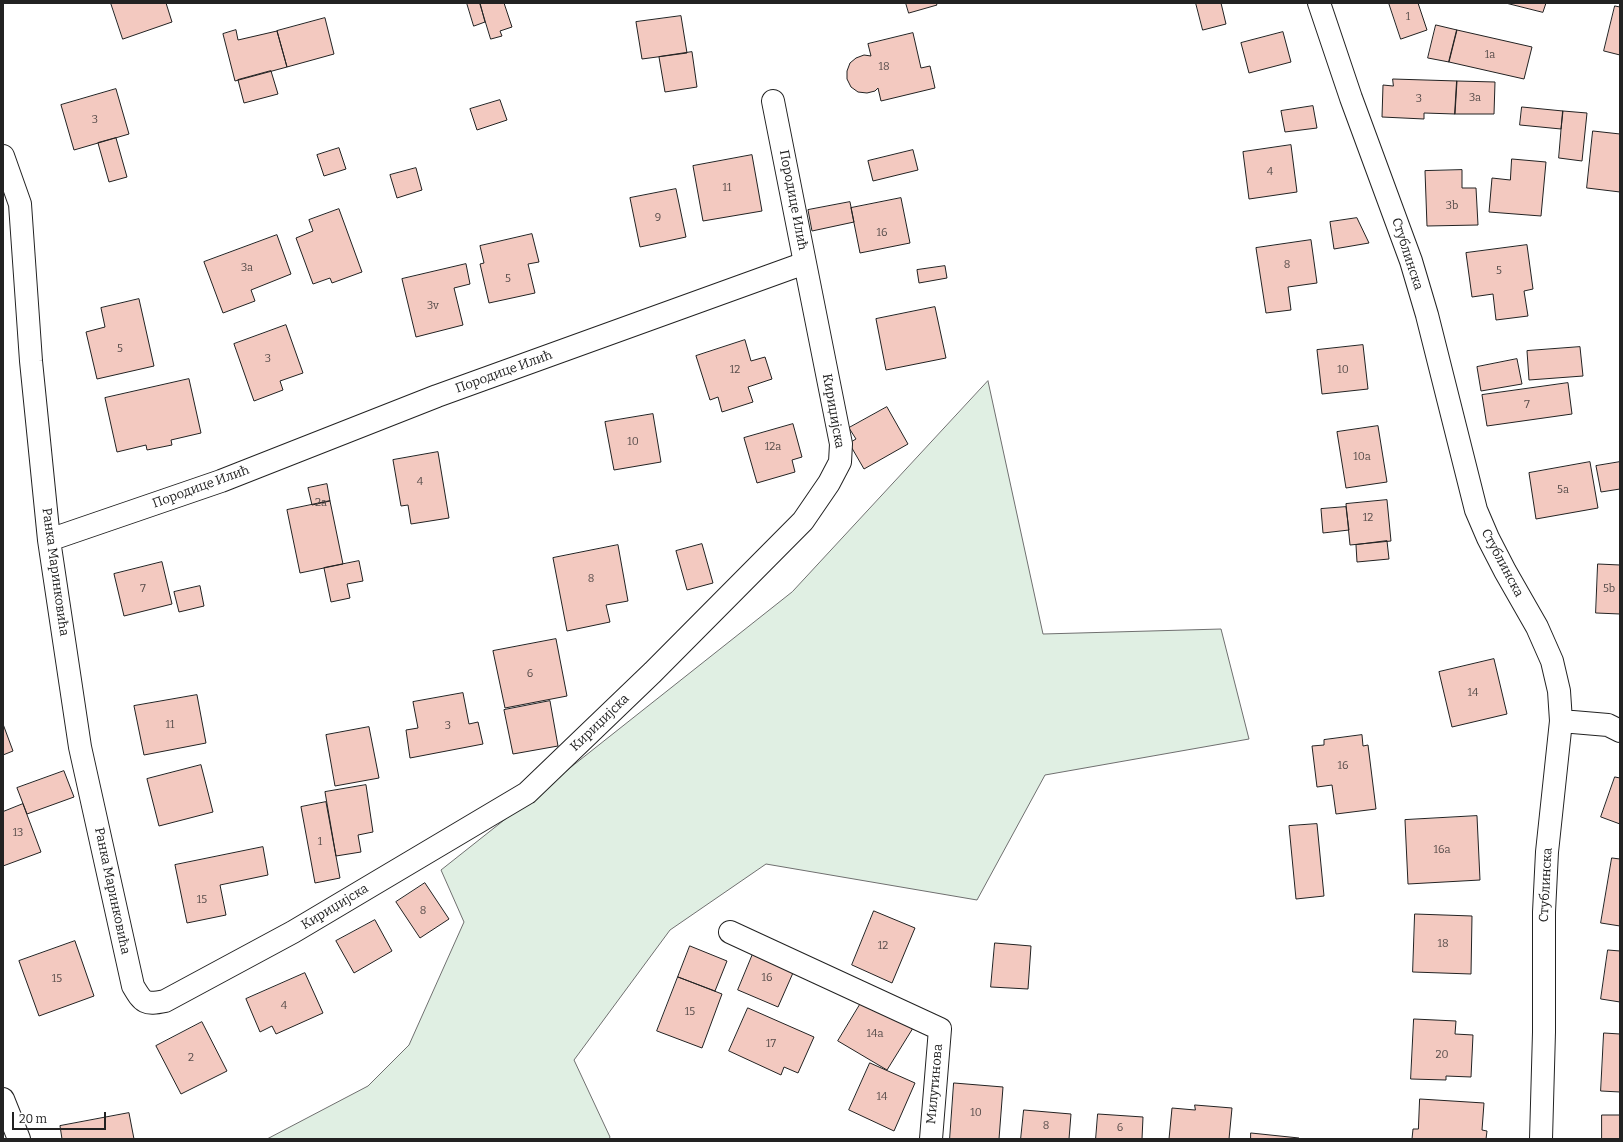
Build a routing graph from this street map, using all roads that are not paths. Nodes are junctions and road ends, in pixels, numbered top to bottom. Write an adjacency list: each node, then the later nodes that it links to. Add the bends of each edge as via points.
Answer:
1 (1320, 3): 6 (street, Стублинска, via 1415,276 1476,510 1505,572 1537,627 1552,660 1559,691)
2 (773, 101): 4 (street, Породице Илић)
3 (3, 156): 5 (street, Ранка Маринковића, via 20,204 31,361)
4 (805, 263): 5 (street, Породице Илић, via 444,393 221,481); 9 (street, Кириџијска, via 841,444 840,462 803,521 528,793 293,932 165,1001 152,1004 141,999)
5 (49, 540): 9 (street, Ранка Маринковића, via 80,747)
6 (1561, 721): 7 (street, via 1608,725); 13 (street, Стублинска, via 1547,852 1544,912)
7 (1620, 731)
8 (730, 932): 12 (street, Милутинова, via 940,1029)
9 (133, 986)
10 (3, 1099): 11 (street)
11 (19, 1139)
12 (931, 1139)
13 (1541, 1139)

